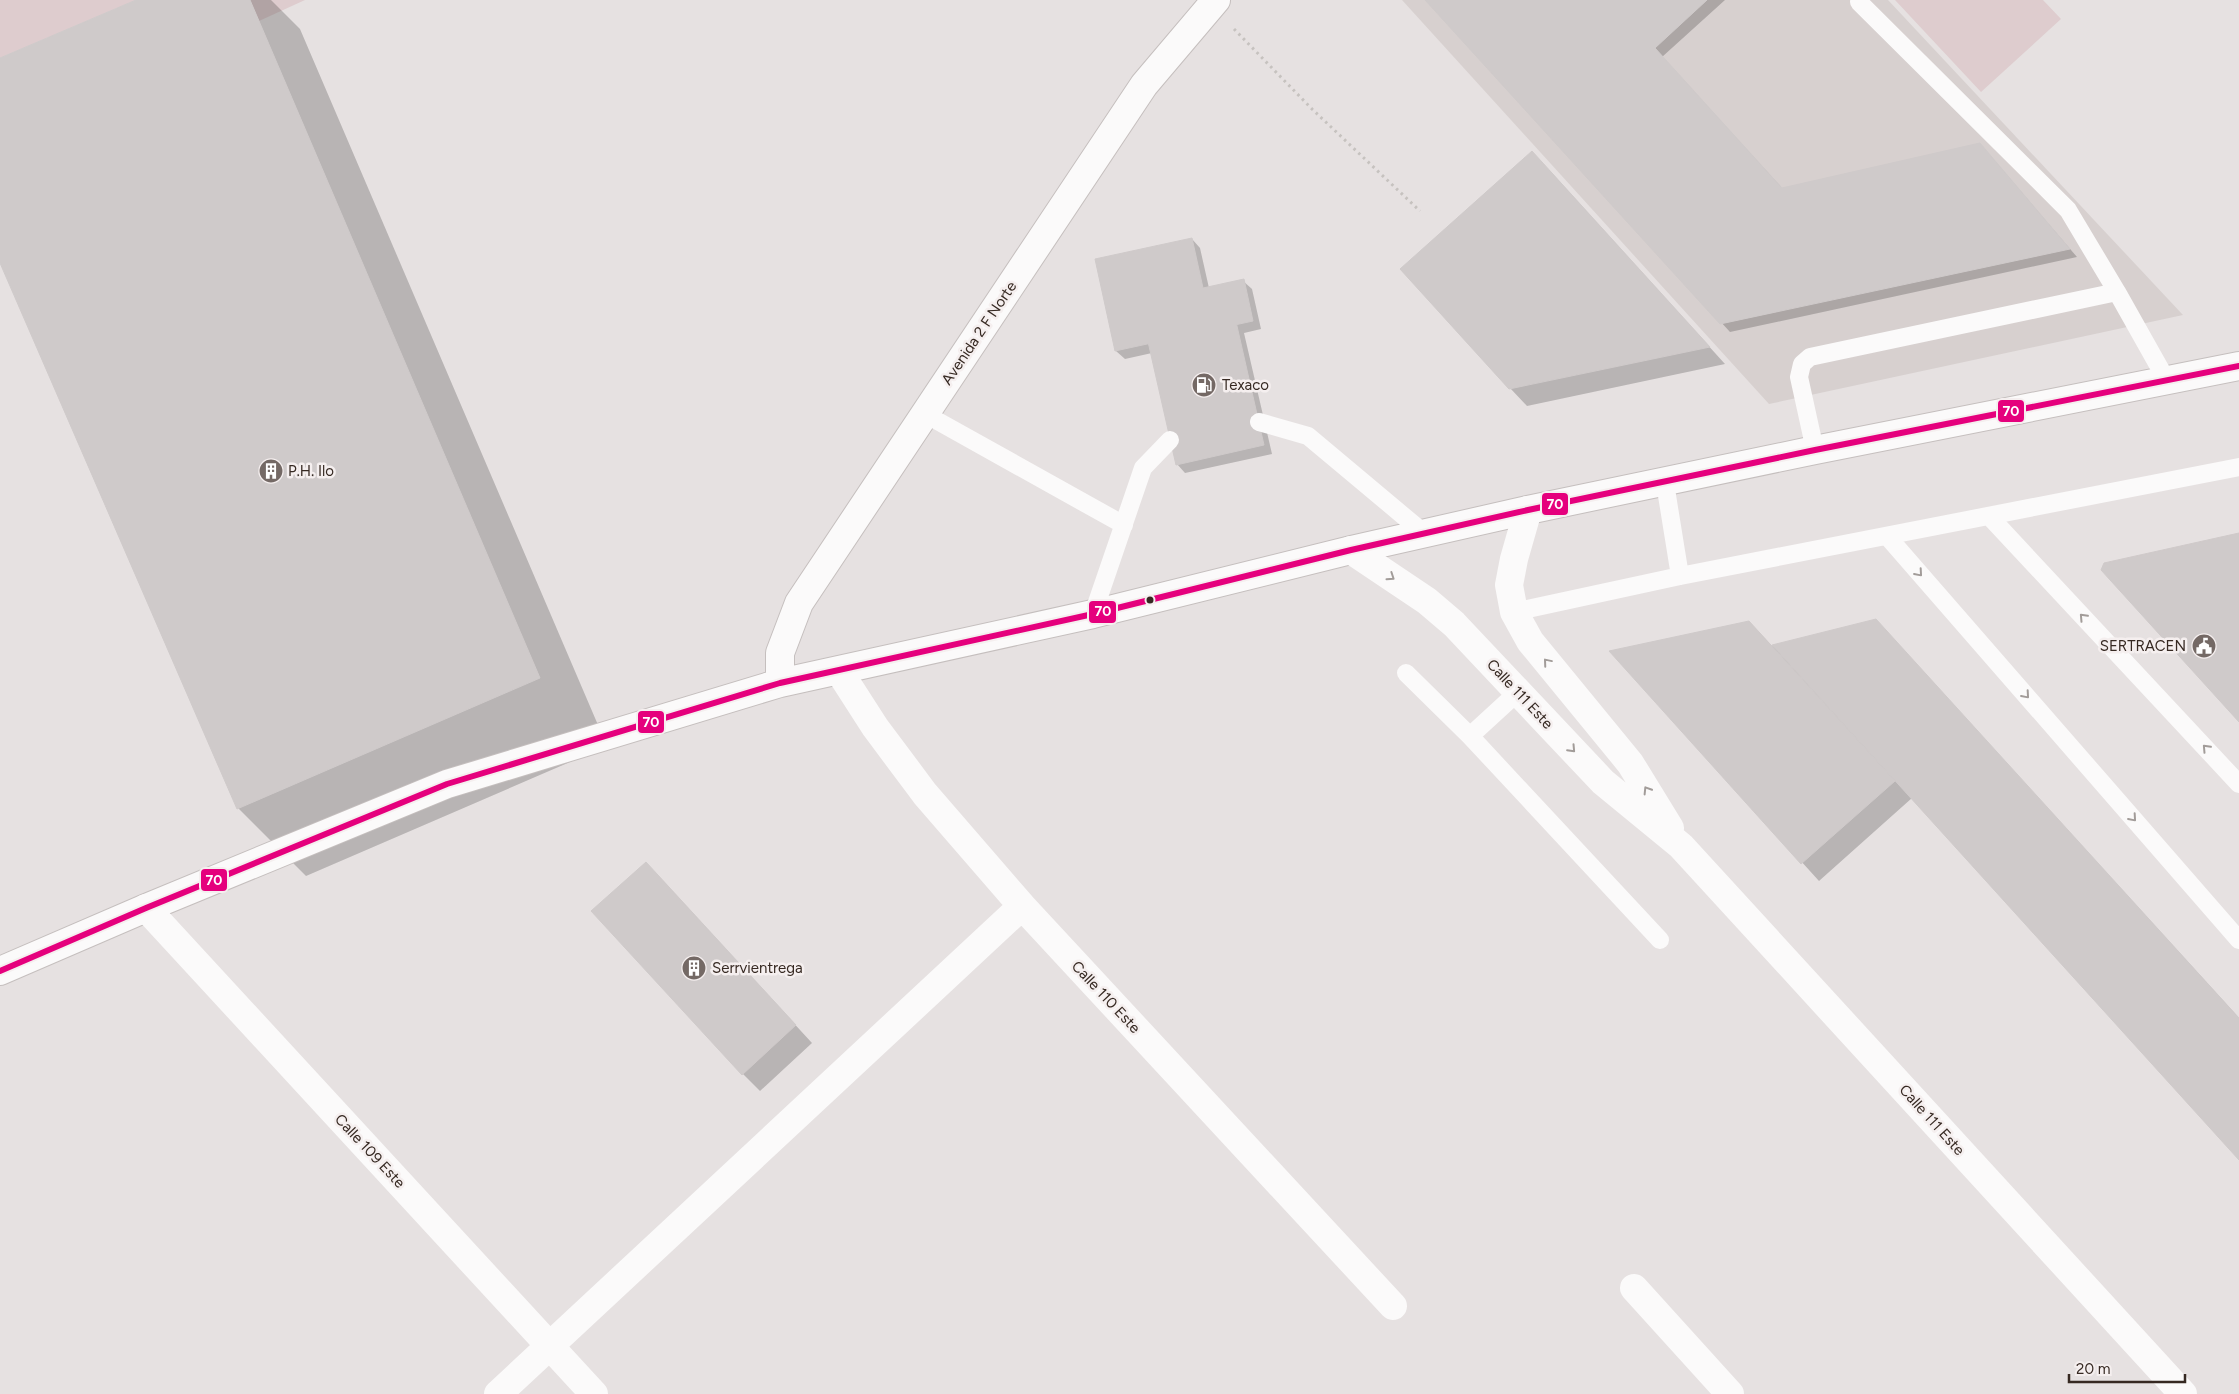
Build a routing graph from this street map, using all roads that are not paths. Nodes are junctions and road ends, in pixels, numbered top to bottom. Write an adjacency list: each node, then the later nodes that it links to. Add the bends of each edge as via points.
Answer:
1 (1859, 2): 3 (lane, via 2068,210)
2 (1213, 3): 6 (street, Avenida 2 F Norte, via 1144,85)
3 (2117, 292): 5 (lane); 9 (lane, via 1810,357 1802,364 1799,377)
4 (2239, 366): 5 (street)
5 (2167, 382): 9 (street)
6 (925, 414): 14 (lane); 23 (street, Avenida 2 F Norte, via 799,603 780,653)
7 (1259, 422): 15 (lane, via 1308,436)
8 (1170, 440): 14 (lane, via 1143,468)
9 (1815, 450): 11 (street)
10 (2239, 467): 13 (lane)
11 (1665, 483): 12 (street); 18 (lane)
12 (1528, 510): 15 (street); 19 (street, Calle 111 Este, via 1509,585)
13 (1989, 516): 16 (lane); 26 (lane, one-way to 13)
14 (1124, 525): 20 (lane)
15 (1425, 534): 17 (street)
16 (1887, 536): 18 (lane); 31 (lane, one-way to 31)
17 (1351, 550): 20 (street); 24 (street, Calle 111 Este, one-way to 24, via 1427,601 1454,624)
18 (1680, 576): 19 (lane)
19 (1514, 612): 27 (street, Calle 111 Este, one-way to 19, via 1630,763 1530,641)
20 (1093, 614): 21 (street)
21 (839, 671): 23 (street); 28 (street, Calle 110 Este, via 874,727 925,794)
22 (1406, 673): 25 (lane)
23 (780, 683): 29 (street, via 447,784)
24 (1518, 692): 25 (lane); 27 (street, Calle 111 Este, one-way to 27, via 1603,782)
25 (1470, 736): 30 (lane)
26 (2239, 784)
27 (1681, 846): 39 (street, Calle 111 Este)
28 (1022, 906): 34 (street, Calle 110 Este); 35 (street)
29 (146, 908): 32 (street); 35 (street, Calle 109 Este)
30 (1660, 940)
31 (2239, 940)
32 (0, 971)
33 (1634, 1288): 38 (street)
34 (1393, 1306)
35 (551, 1346): 36 (street); 37 (street, Calle 109 Este)
36 (498, 1394)
37 (594, 1394)
38 (1730, 1394)
39 (2183, 1394)

